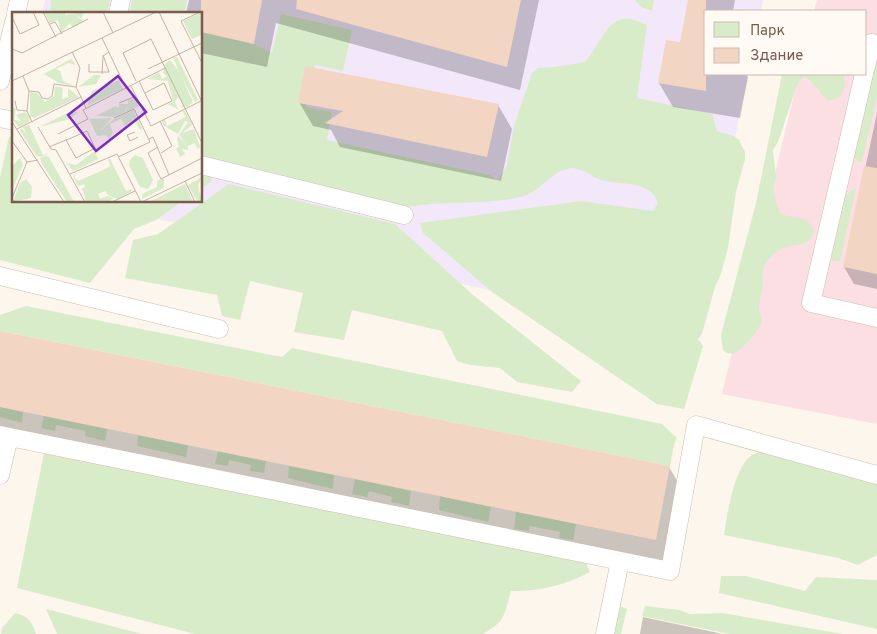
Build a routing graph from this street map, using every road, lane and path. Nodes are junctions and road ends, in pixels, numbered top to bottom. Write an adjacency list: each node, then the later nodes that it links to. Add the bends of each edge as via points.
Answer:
1 (12, 30): 5 (lane)
2 (877, 44): 3 (lane, via 871,43)
3 (867, 62)
4 (864, 75): 9 (lane, via 811,303)
5 (0, 81)
6 (202, 165): 7 (lane)
7 (404, 215)
8 (0, 276): 10 (lane)
9 (877, 318)
10 (219, 329)
11 (4, 436): 12 (lane); 14 (lane)
12 (0, 475)
13 (877, 475): 14 (lane, via 696,425 670,571)
14 (620, 561): 15 (lane)
15 (605, 634)

